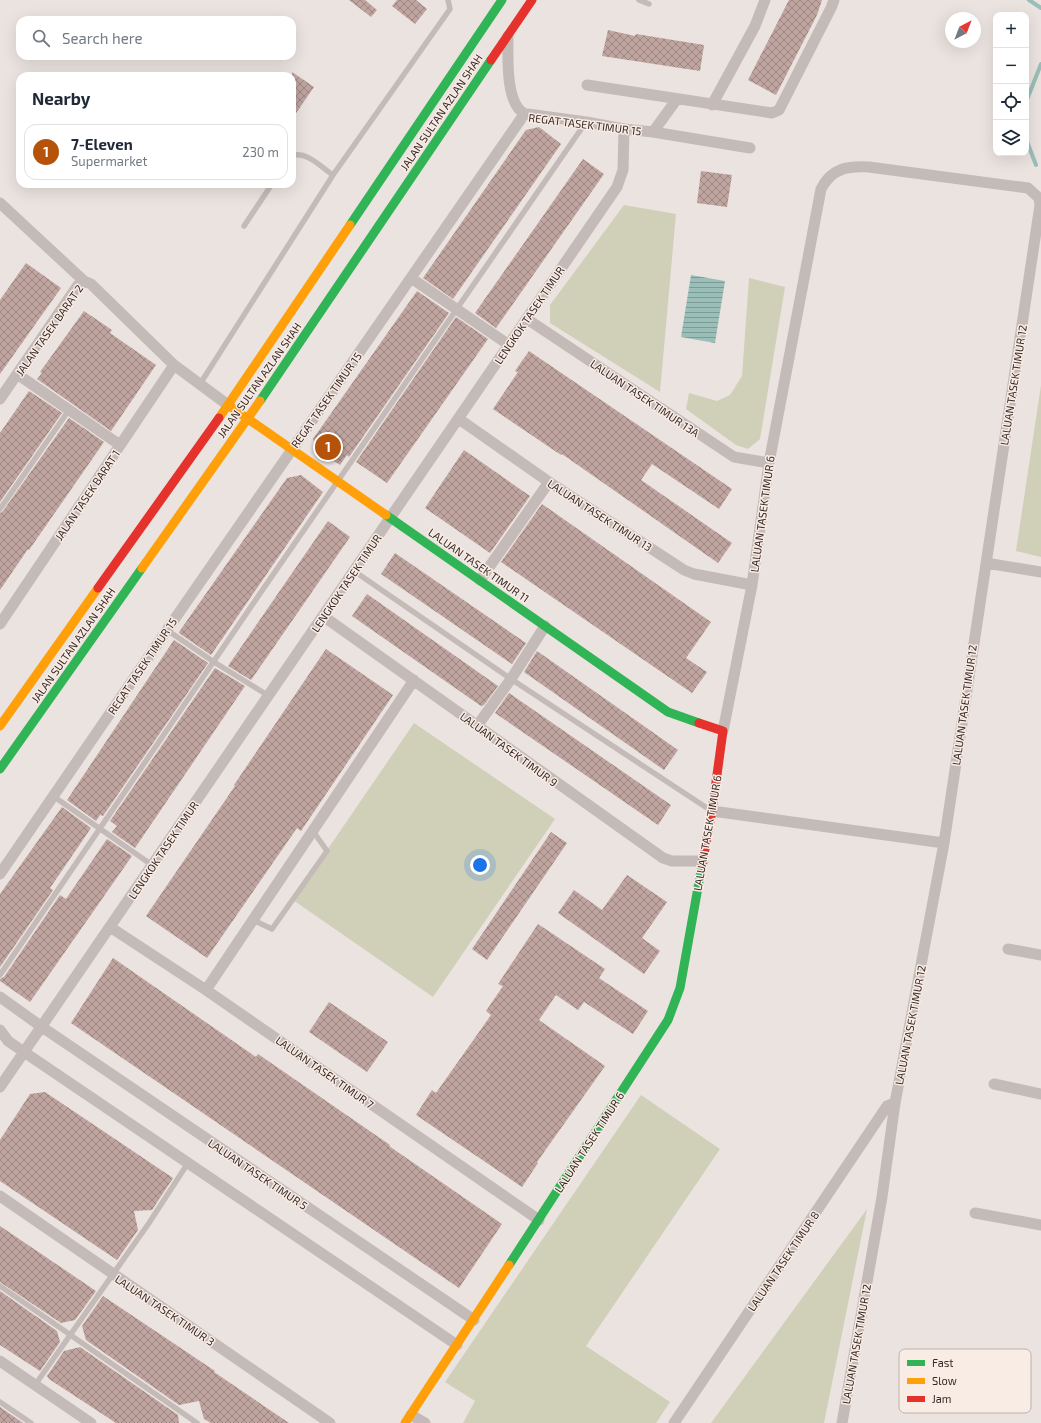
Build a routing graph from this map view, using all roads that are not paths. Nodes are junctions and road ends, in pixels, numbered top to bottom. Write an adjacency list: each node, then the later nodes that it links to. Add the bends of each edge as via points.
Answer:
1 (448, 0): 19 (lane, via 450,9)
2 (502, 0): 32 (main road, JALAN SULTAN AZLAN SHAH)
3 (532, 0): 8 (main road, JALAN SULTAN AZLAN SHAH)
4 (639, 0): 7 (lane)
5 (765, 0): 11 (street, via 755,26)
6 (834, 0): 11 (street, via 779,110 772,113)
7 (649, 4)
8 (508, 34): 12 (street, via 511,90 520,111); 34 (main road, JALAN SULTAN AZLAN SHAH)
9 (587, 85): 10 (street)
10 (677, 99): 11 (street); 15 (street)
11 (712, 105)
12 (526, 114): 13 (street, REGAT TASEK TIMUR 15); 23 (street, REGAT TASEK TIMUR 15)
13 (586, 122): 14 (street, REGAT TASEK TIMUR 15); 25 (lane)
14 (624, 129): 15 (street, REGAT TASEK TIMUR 15); 26 (street, LENGKOK TASEK TIMUR, via 623,170 617,187)
15 (653, 132): 16 (street, REGAT TASEK TIMUR 15)
16 (750, 148)
17 (296, 155): 19 (lane, via 308,157)
18 (831, 174): 38 (street, LALUAN TASEK TIMUR 6, via 821,189); 43 (street, LALUAN TASEK TIMUR 12, via 853,166 868,167 1028,188 1039,198 1039,213)
19 (333, 175): 30 (lane)
20 (269, 188): 22 (lane)
21 (0, 203): 24 (street)
22 (244, 226)
23 (411, 278): 25 (street); 37 (street, REGAT TASEK TIMUR 15)
24 (84, 281): 28 (street, via 91,284); 29 (street, JALAN TASEK BARAT 2, via 78,285)
25 (456, 309): 27 (street); 39 (lane)
26 (527, 319): 27 (street, LENGKOK TASEK TIMUR); 38 (street, LALUAN TASEK TIMUR 13A, via 734,457)
27 (509, 345): 35 (street, LENGKOK TASEK TIMUR)
28 (174, 365): 30 (street); 36 (street, JALAN TASEK BARAT 1)
29 (17, 374): 31 (street, JALAN TASEK BARAT 2); 33 (street)
30 (200, 384): 32 (street)
31 (0, 399)
32 (228, 405): 34 (main road, LALUAN TASEK TIMUR 11); 56 (main road, JALAN SULTAN AZLAN SHAH)
33 (69, 410): 36 (street); 41 (lane)
34 (248, 418): 37 (main road, LALUAN TASEK TIMUR 11); 59 (main road, JALAN SULTAN AZLAN SHAH)
35 (459, 419): 40 (street, LALUAN TASEK TIMUR 13); 42 (street, LENGKOK TASEK TIMUR)
36 (120, 446): 49 (street, JALAN TASEK BARAT 1)
37 (292, 449): 39 (main road, LALUAN TASEK TIMUR 11); 51 (street, REGAT TASEK TIMUR 15)
38 (769, 463): 47 (street, LALUAN TASEK TIMUR 6)
39 (338, 482): 42 (main road, LALUAN TASEK TIMUR 11); 52 (lane)
40 (549, 482): 46 (street); 47 (street, LALUAN TASEK TIMUR 13, via 684,570)
41 (0, 509)
42 (390, 518): 44 (street, LENGKOK TASEK TIMUR); 46 (main road, LALUAN TASEK TIMUR 11)
43 (986, 563): 45 (street); 64 (street, LALUAN TASEK TIMUR 12)
44 (354, 571): 48 (street, LENGKOK TASEK TIMUR); 53 (lane)
45 (1041, 572)
46 (480, 580): 50 (main road, LALUAN TASEK TIMUR 11)
47 (752, 585): 58 (street, LALUAN TASEK TIMUR 6)
48 (323, 616): 54 (street, LALUAN TASEK TIMUR 9); 55 (street, LENGKOK TASEK TIMUR)
49 (0, 624)
50 (545, 626): 53 (street); 58 (main road, LALUAN TASEK TIMUR 11, via 668,712 679,718)
51 (167, 630): 52 (lane); 60 (street, REGAT TASEK TIMUR 15)
52 (214, 662): 55 (lane); 62 (lane)
53 (511, 679): 57 (street); 61 (lane)
54 (414, 680): 57 (street, LALUAN TASEK TIMUR 9); 63 (street)
55 (269, 696): 66 (street, LENGKOK TASEK TIMUR)
56 (0, 726)
57 (477, 726): 65 (street, LALUAN TASEK TIMUR 9, via 663,858 672,862)
58 (723, 731): 61 (main road, LALUAN TASEK TIMUR 6)
59 (0, 769)
60 (53, 796): 62 (lane); 67 (street, REGAT TASEK TIMUR 15)
61 (712, 811): 64 (street); 65 (main road, LALUAN TASEK TIMUR 6)
62 (100, 828): 66 (lane); 72 (lane)
63 (313, 831): 68 (street); 68 (lane, via 327,851 272,929)
64 (944, 843): 82 (street, LALUAN TASEK TIMUR 12)
65 (703, 861): 86 (main road, LALUAN TASEK TIMUR 6, via 680,988 668,1020)
66 (152, 865): 69 (street, LENGKOK TASEK TIMUR)
67 (0, 874)
68 (253, 920): 73 (street)
69 (110, 927): 73 (street, LALUAN TASEK TIMUR 7); 75 (street, LENGKOK TASEK TIMUR)
70 (1008, 949): 71 (street)
71 (1041, 955)
72 (0, 975)
73 (206, 990): 86 (street, LALUAN TASEK TIMUR 7)
74 (0, 997): 75 (street)
75 (42, 1027): 78 (street, LENGKOK TASEK TIMUR); 90 (street, LALUAN TASEK TIMUR 5)
76 (0, 1030): 77 (street)
77 (4, 1040): 78 (street)
78 (24, 1052): 80 (street, LENGKOK TASEK TIMUR); 83 (street)
79 (994, 1084): 81 (street)
80 (0, 1087)
81 (1041, 1094)
82 (895, 1103): 102 (street, LALUAN TASEK TIMUR 8, via 888,1106); 103 (street, LALUAN TASEK TIMUR 12, via 882,1197)
83 (188, 1163): 88 (lane); 92 (street)
84 (0, 1196): 88 (street, LALUAN TASEK TIMUR 3)
85 (975, 1213): 87 (street)
86 (539, 1220): 90 (main road, LALUAN TASEK TIMUR 6)
87 (1041, 1225)
88 (113, 1274): 91 (lane); 100 (street, LALUAN TASEK TIMUR 3)
89 (0, 1286): 91 (lane)
90 (474, 1320): 92 (main road, LALUAN TASEK TIMUR 6)
91 (70, 1335): 94 (lane); 99 (lane)
92 (457, 1345): 96 (main road, LALUAN TASEK TIMUR 6)
93 (0, 1361): 94 (street)
94 (35, 1385): 98 (street)
95 (0, 1402): 97 (lane)
96 (408, 1419): 101 (street)
97 (31, 1423)
98 (91, 1423)
99 (197, 1423)
100 (330, 1423)
101 (425, 1423)
102 (674, 1423)
103 (842, 1423)

